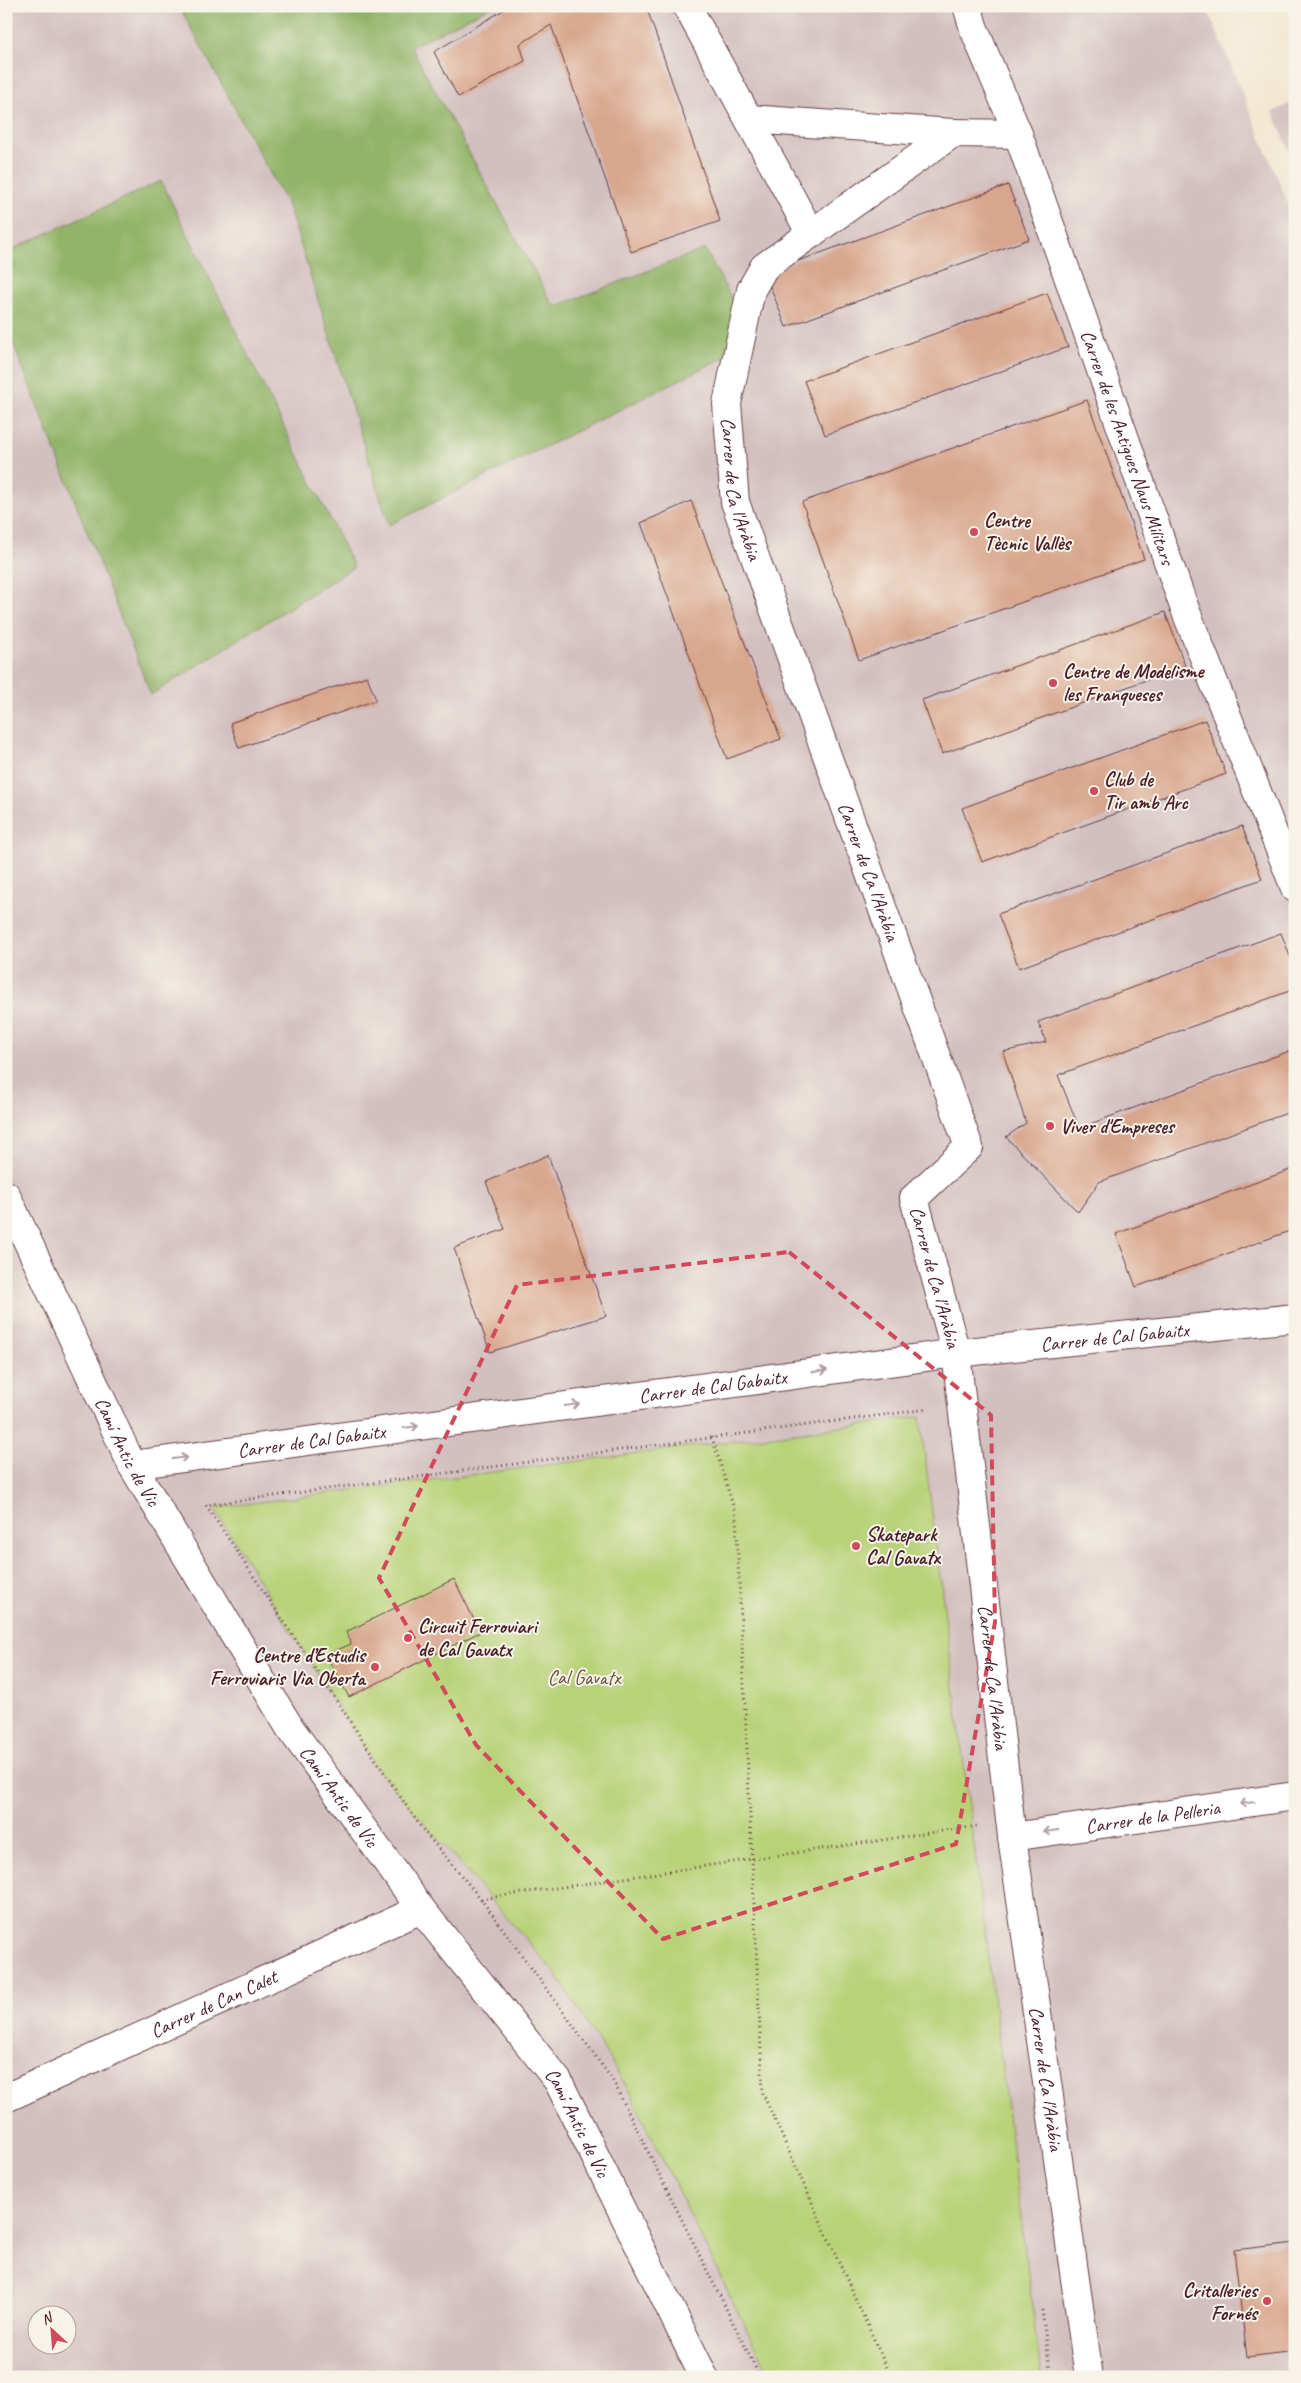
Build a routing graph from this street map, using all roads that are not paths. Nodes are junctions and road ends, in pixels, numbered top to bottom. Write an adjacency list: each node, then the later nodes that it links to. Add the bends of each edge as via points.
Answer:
1 (687, 6): 3 (street)
2 (967, 6): 5 (street, Carrer de les Antigues Naus Militars)
3 (749, 120): 4 (street); 6 (street)
4 (953, 133): 5 (street); 6 (street, Carrer de Ca l'Aràbia)
5 (1018, 134): 7 (street, Carrer de les Antigues Naus Militars, via 1184,604)
6 (811, 234): 10 (street, Carrer de Ca l'Aràbia, via 764,267 751,290 727,404 735,502 970,1147 914,1198)
7 (1295, 888)
8 (6, 1195): 11 (street, Camí Antic de Vic)
9 (1295, 1318): 10 (street, Carrer de Cal Gabaitx)
10 (956, 1353): 11 (street, Carrer de Cal Gabaitx, one-way to 10); 13 (street, Carrer de Ca l'Aràbia)
11 (132, 1465): 14 (street, Camí Antic de Vic, via 290,1728)
12 (1295, 1796): 13 (street, Carrer de la Pelleria, one-way to 13)
13 (1012, 1837): 17 (street, Carrer de Ca l'Aràbia)
14 (421, 1909): 15 (street, Carrer de Can Calet); 16 (street, Camí Antic de Vic, via 558,2081)
15 (6, 2098)
16 (704, 2377)
17 (1089, 2377)

